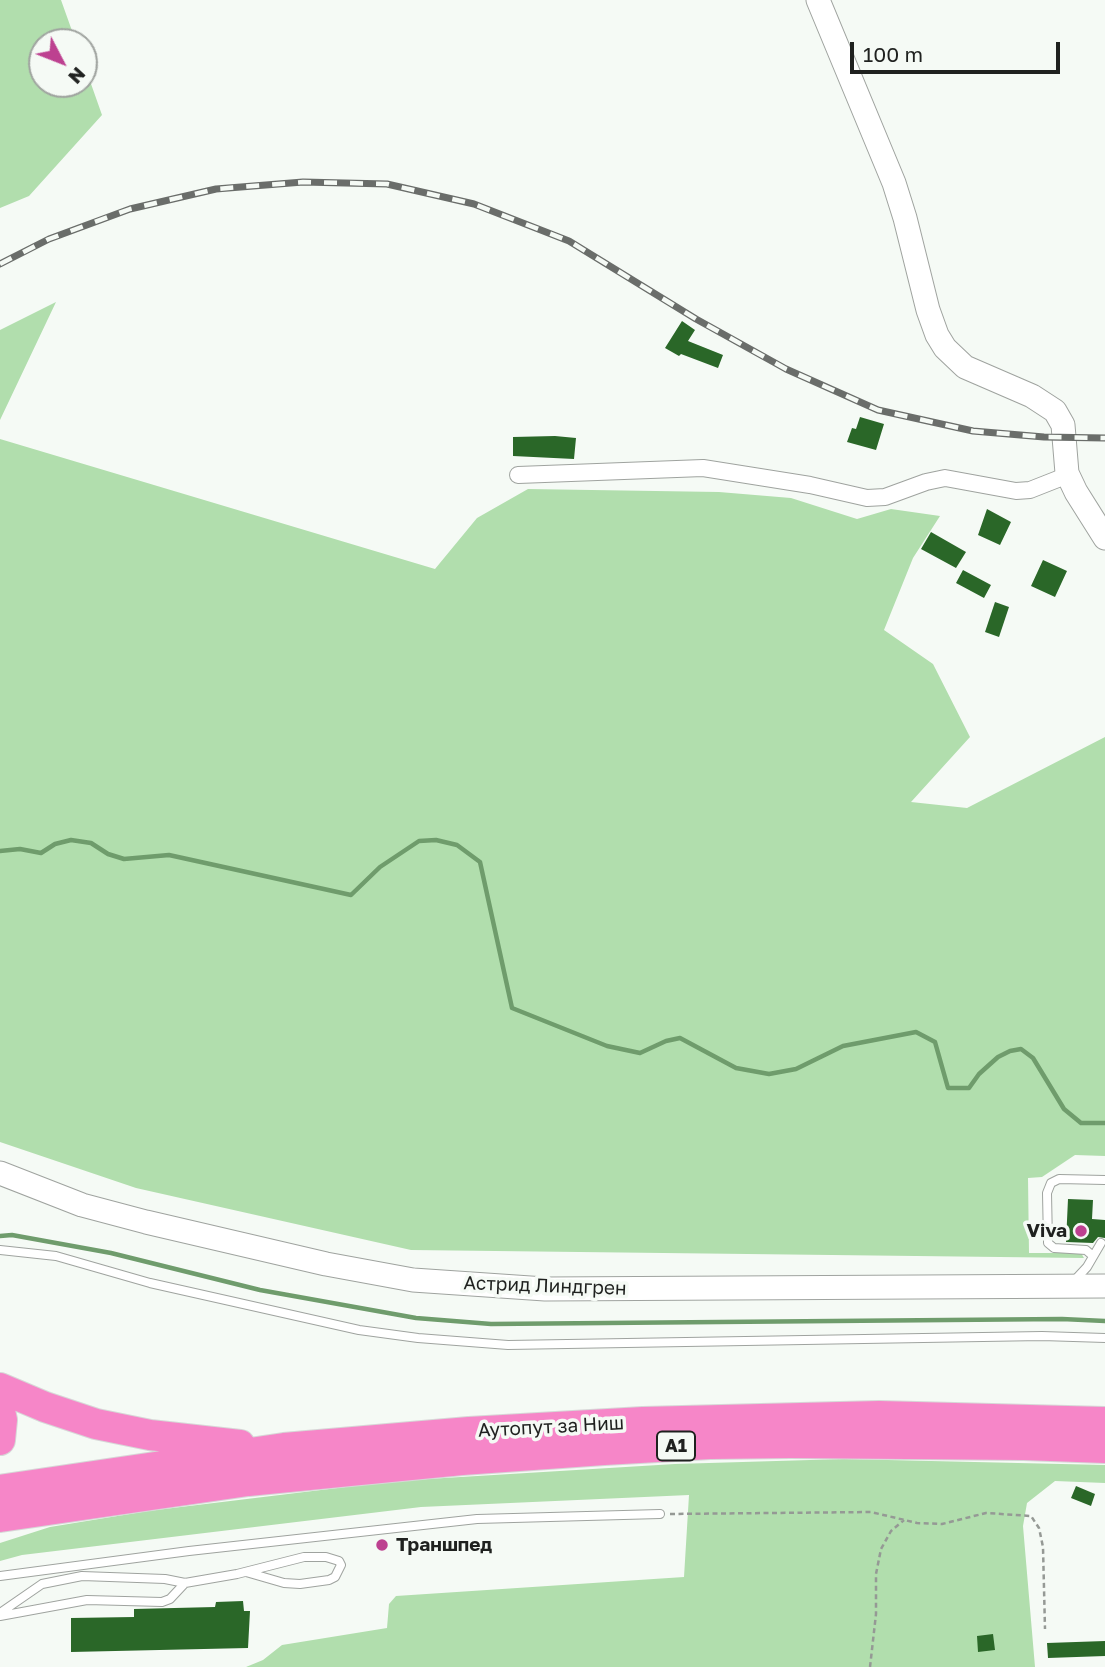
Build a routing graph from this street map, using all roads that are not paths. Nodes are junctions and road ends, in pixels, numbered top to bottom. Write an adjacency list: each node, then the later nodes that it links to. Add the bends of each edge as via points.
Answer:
1 (818, 0): 2 (street, via 894,183 937,335 965,367 1055,411 1063,425)
2 (1067, 473): 3 (street, via 1030,490 945,478 885,497 867,498 703,468); 4 (street)
3 (517, 475)
4 (1105, 538)
5 (0, 1173): 10 (street, Астрид Линдгрен, via 112,1214 413,1280 545,1289)
6 (1105, 1180): 9 (lane, via 1059,1178 1046,1193 1048,1243 1054,1248 1086,1250)
7 (1101, 1243): 9 (lane)
8 (0, 1250): 12 (lane, via 56,1256 150,1283 359,1330 508,1345)
9 (1093, 1256): 10 (lane)
10 (1071, 1285): 11 (street, Астрид Линдгрен)
11 (1105, 1286)
12 (1105, 1338)
13 (0, 1388): 17 (highway, via 75,1418 125,1430)
14 (0, 1411): 16 (highway)
15 (1105, 1422): 17 (highway, Аутопут за Ниш / A1, via 879,1416 643,1422)
16 (0, 1440)
17 (284, 1448): 19 (highway, Аутопут за Ниш / A1)
18 (1105, 1448): 21 (highway, Аутопут за Ниш / A1, via 710,1444 462,1460 248,1481)
19 (0, 1490)
20 (660, 1514): 24 (lane, via 477,1519)
21 (13, 1515): 22 (highway)
22 (0, 1528)
23 (246, 1572): 23 (lane, via 304,1557 326,1557 341,1565 329,1580 300,1584); 25 (lane)
24 (0, 1576)
25 (185, 1583): 26 (lane, via 162,1602 87,1600); 26 (lane, via 82,1576 42,1584)
26 (0, 1615)

